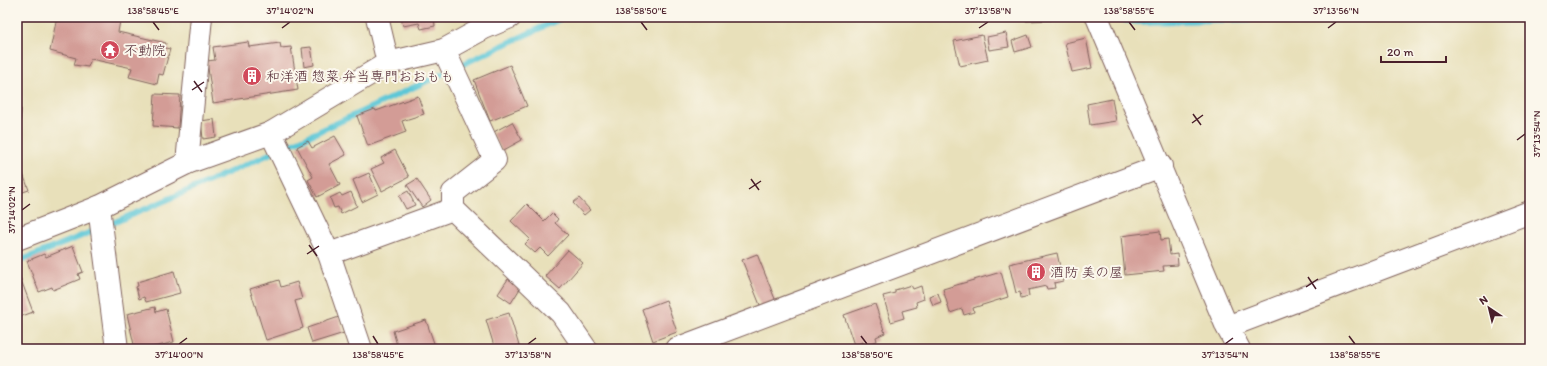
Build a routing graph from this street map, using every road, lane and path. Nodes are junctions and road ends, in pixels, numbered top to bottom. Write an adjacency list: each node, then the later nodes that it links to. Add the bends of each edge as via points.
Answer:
1 (201, 17): 8 (street)
2 (377, 17): 6 (street)
3 (510, 17): 5 (street)
4 (1097, 17): 9 (street)
5 (444, 50): 6 (street); 11 (street, via 495,160 453,194)
6 (388, 63): 7 (street)
7 (271, 133): 8 (street); 14 (street)
8 (187, 162): 10 (street)
9 (1160, 166): 15 (street); 19 (street)
10 (99, 207): 13 (street); 16 (street)
11 (453, 209): 14 (street); 18 (street, via 561,313)
12 (1530, 212): 15 (street)
13 (17, 239)
14 (329, 254): 17 (street)
15 (1227, 327): 20 (street)
16 (117, 349)
17 (361, 349)
18 (586, 349)
19 (676, 349)
20 (1239, 349)

